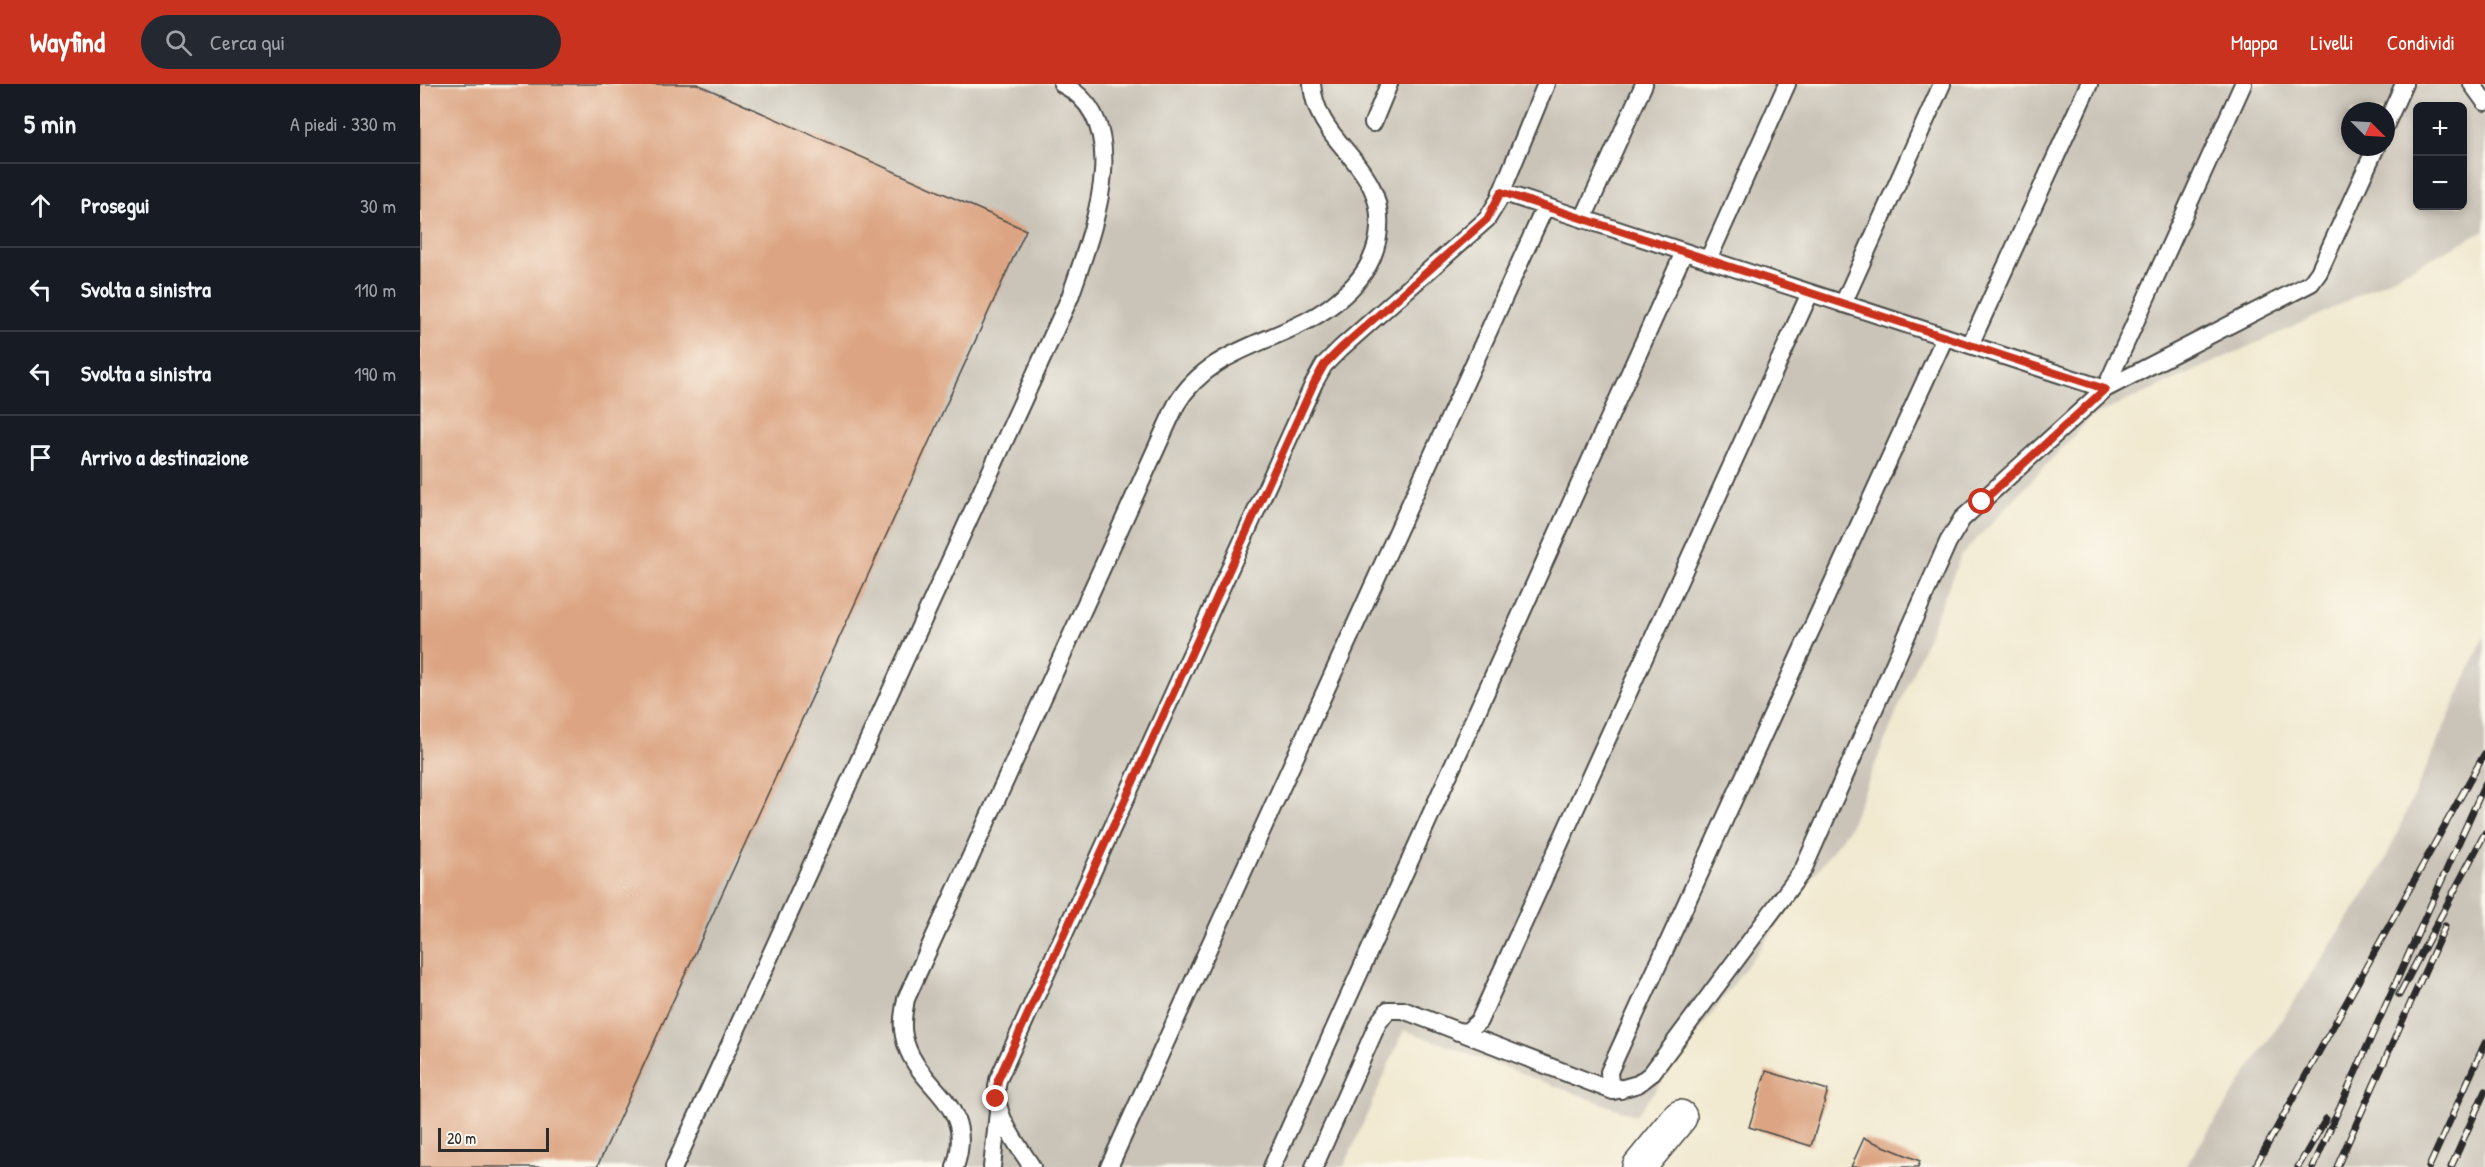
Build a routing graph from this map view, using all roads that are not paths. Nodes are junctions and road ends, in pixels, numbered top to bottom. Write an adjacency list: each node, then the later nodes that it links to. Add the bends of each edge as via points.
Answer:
1 (1062, 84): 30 (lane, via 1089,108 1100,133 1104,156 1094,222 1070,297)
2 (1312, 84): 31 (lane, via 1320,115 1376,194 1376,249 1360,279 1332,307 1313,320 1215,362 1186,387 1176,405 906,999 902,1017 907,1047 946,1100 959,1126)
3 (1389, 84): 14 (lane)
4 (1546, 84): 16 (lane)
5 (1644, 84): 18 (lane)
6 (1787, 84): 20 (lane)
7 (1942, 84): 22 (lane)
8 (2089, 84): 24 (lane)
9 (2243, 84): 25 (lane)
10 (2404, 84): 13 (lane)
11 (2472, 84): 12 (lane)
12 (2485, 102)
13 (2395, 104)
14 (1373, 123)
15 (2372, 156): 25 (lane, via 2311,284)
16 (1501, 192): 17 (lane); 28 (lane, via 1487,219 1341,348 1324,365 1314,383 998,1080)
17 (1545, 207): 18 (lane); 34 (lane)
18 (1583, 219): 19 (lane)
19 (1684, 252): 20 (lane); 35 (lane)
20 (1708, 260): 21 (lane)
21 (1810, 293): 22 (lane); 26 (lane, via 1479,1021 1468,1031)
22 (1843, 304): 23 (lane)
23 (1945, 337): 24 (lane); 27 (lane, via 1609,1072 1610,1084)
24 (1971, 345): 25 (lane)
25 (2105, 389): 27 (lane, via 1962,519 1948,542 1803,870 1651,1074)
26 (1458, 1032): 27 (lane, via 1601,1088); 36 (lane, via 1403,1010 1388,1010)
27 (1622, 1090)
28 (998, 1111): 32 (lane); 33 (lane)
29 (1680, 1117): 37 (street)
30 (674, 1167)
31 (955, 1167)
32 (992, 1167)
33 (1032, 1167)
34 (1109, 1167)
35 (1272, 1167)
36 (1314, 1167)
37 (1640, 1167)

